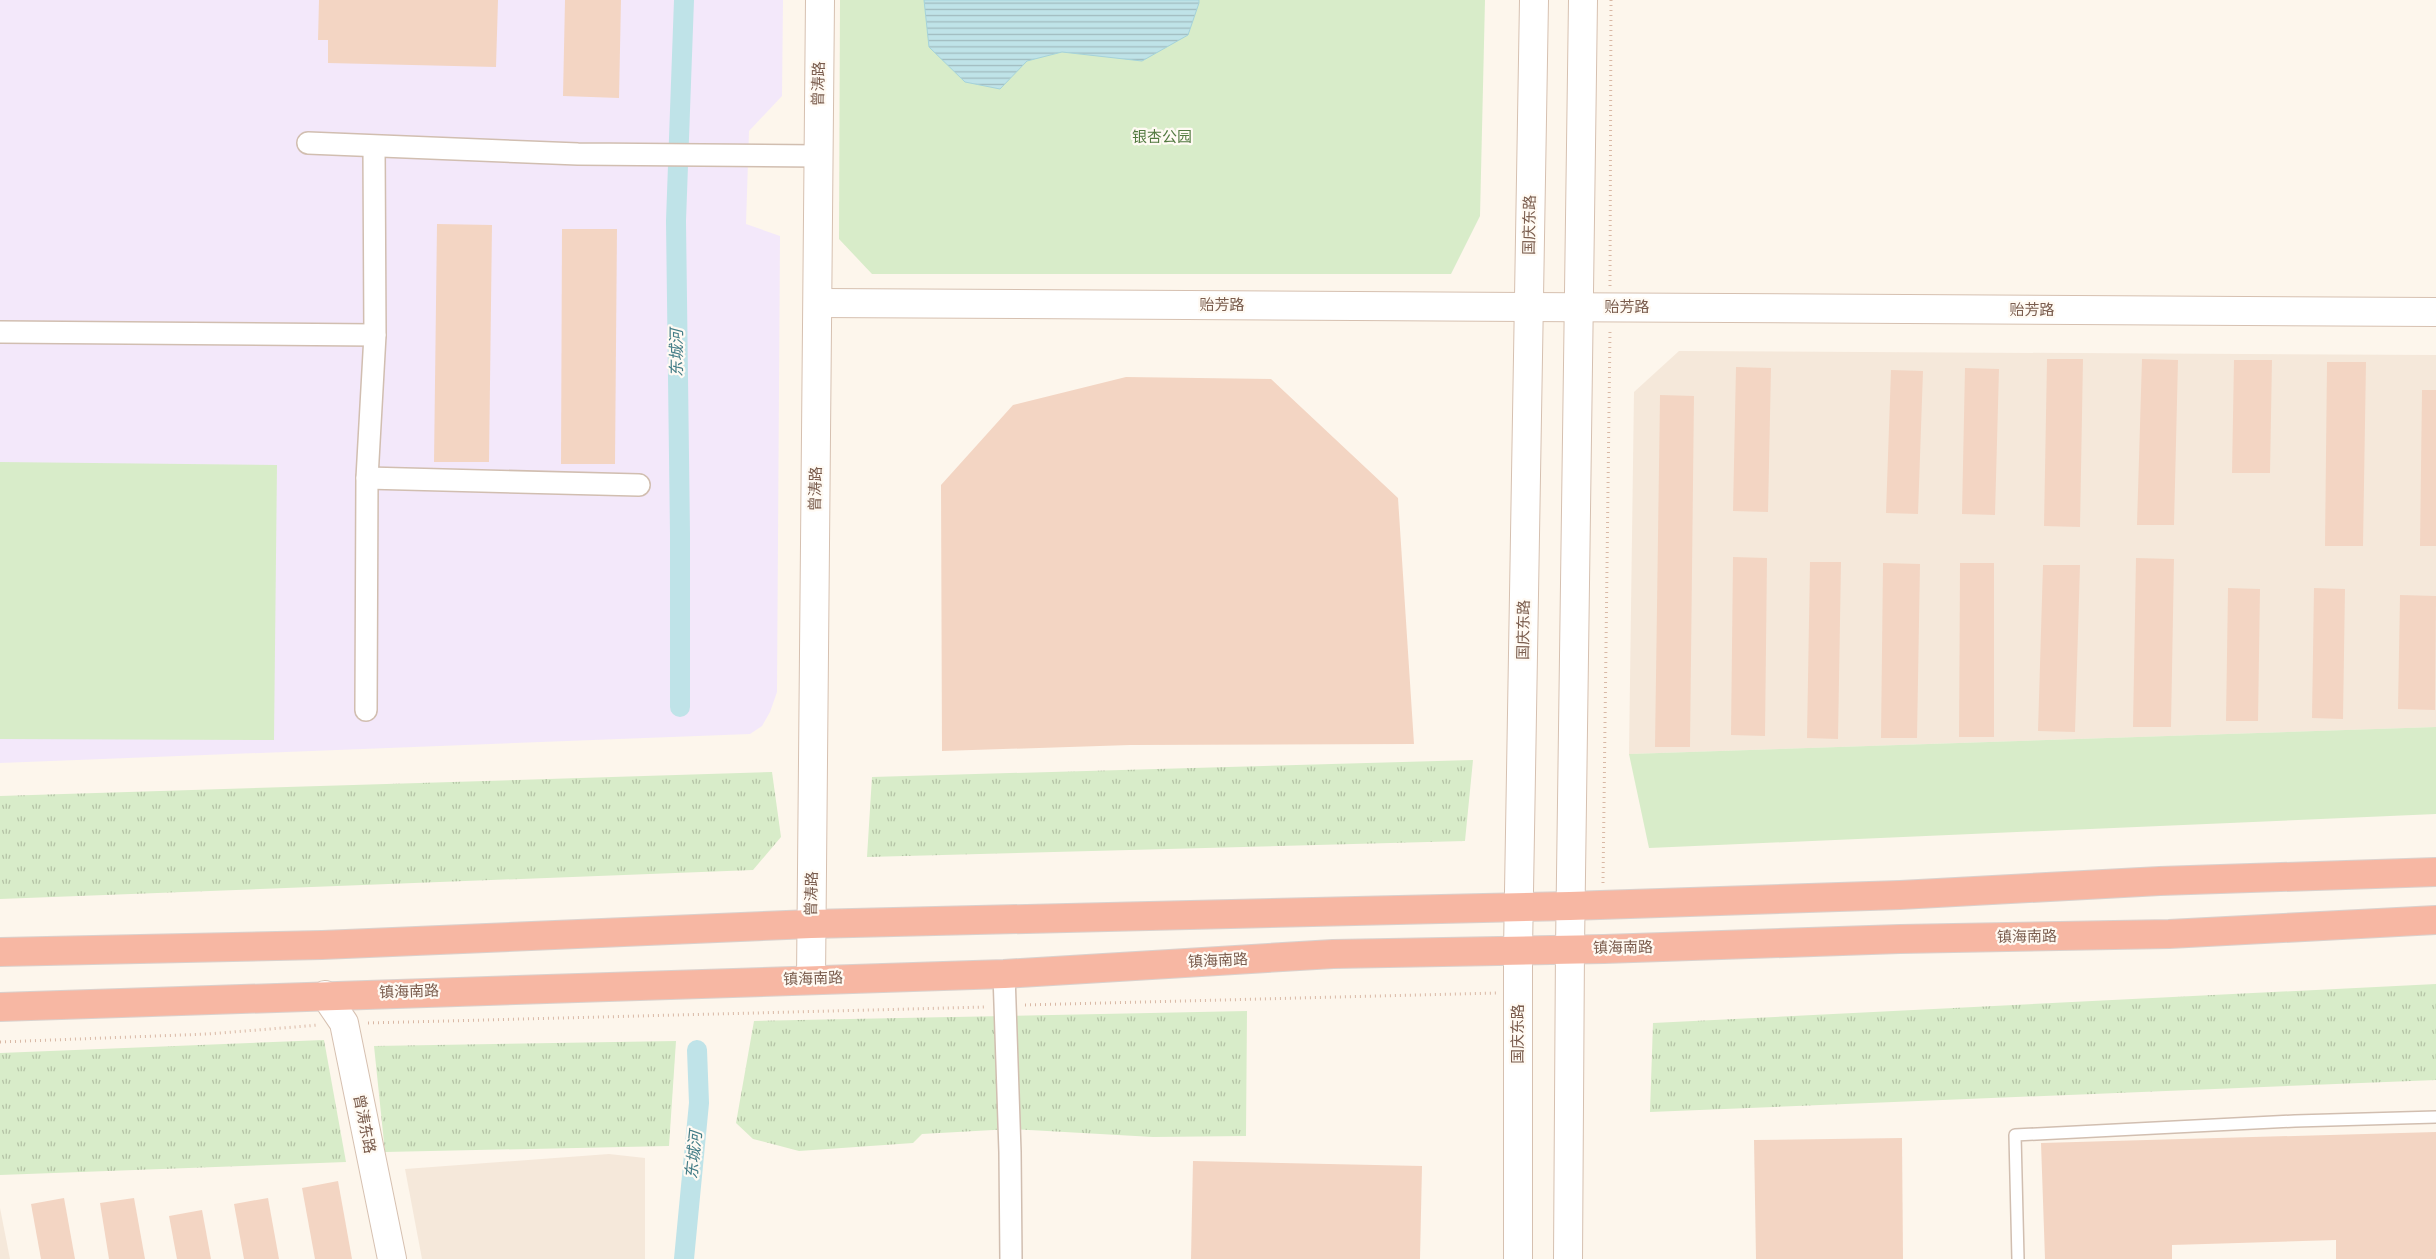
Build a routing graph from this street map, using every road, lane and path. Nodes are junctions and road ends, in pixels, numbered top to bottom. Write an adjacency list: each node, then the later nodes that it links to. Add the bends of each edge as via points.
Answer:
1 (820, 0): 7 (street, 曾涛路)
2 (1534, 0): 9 (street, 国庆东路)
3 (1583, 0): 10 (street)
4 (1612, 0): 11 (path)
5 (308, 142): 6 (street)
6 (374, 147): 7 (street, via 578,154); 14 (street)
7 (818, 156): 8 (street, 曾涛路)
8 (818, 303): 9 (street, 贻芳路); 23 (street, 曾涛路)
9 (1529, 307): 10 (street, 贻芳路); 21 (street, 国庆东路)
10 (1580, 307): 11 (street, 贻芳路); 20 (street)
11 (1610, 307): 12 (street, 贻芳路); 19 (path)
12 (2436, 312)
13 (0, 332): 14 (street)
14 (375, 335): 15 (street)
15 (367, 478): 16 (street); 17 (street)
16 (638, 485)
17 (366, 710)
18 (2436, 872): 19 (highway)
19 (1603, 905): 20 (highway)
20 (1570, 906): 21 (highway); 24 (street)
21 (1520, 908): 23 (highway); 25 (street, 国庆东路)
22 (2436, 920): 24 (highway, 镇海南路, via 2169,934)
23 (811, 924): 26 (highway, via 322,945); 28 (street, 曾涛路)
24 (1570, 948): 25 (highway, 镇海南路); 38 (street)
25 (1518, 951): 27 (highway, 镇海南路, via 1333,954); 29 (street, 国庆东路)
26 (0, 952)
27 (1004, 974): 28 (highway, 镇海南路); 32 (street)
28 (811, 979): 30 (highway, 镇海南路)
29 (1518, 993): 32 (path); 37 (street, 国庆东路)
30 (325, 995): 31 (highway, 镇海南路); 35 (street, 曾涛东路, via 344,1024)
31 (0, 1006)
32 (1006, 1006): 33 (path); 36 (street)
33 (675, 1015)
34 (2436, 1117): 39 (lane, via 2015,1135)
35 (392, 1259)
36 (1011, 1259)
37 (1518, 1259)
38 (1568, 1259)
39 (2018, 1259)

